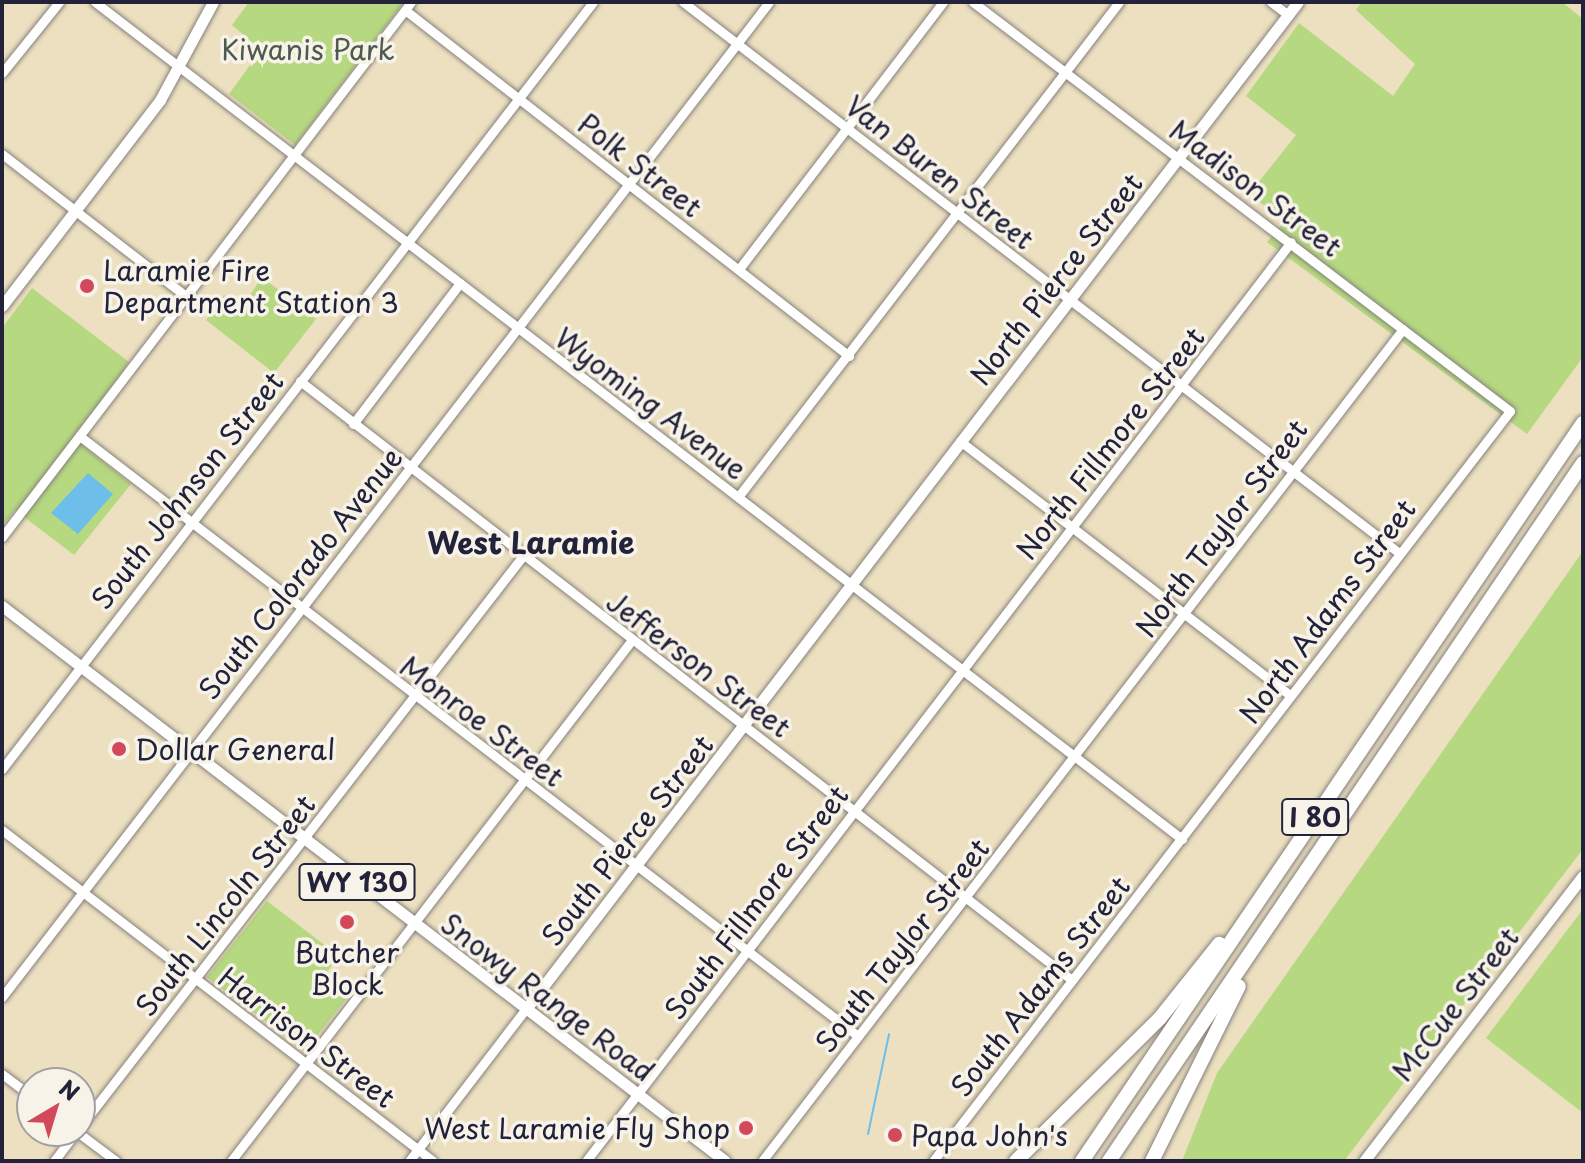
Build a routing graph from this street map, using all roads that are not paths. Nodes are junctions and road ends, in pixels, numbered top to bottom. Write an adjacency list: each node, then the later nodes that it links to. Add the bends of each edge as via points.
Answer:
1 (59, 2): 17 (street)
2 (95, 2): 15 (street, Wyoming Avenue)
3 (213, 2): 15 (main road)
4 (593, 2): 18 (street, South Johnson Street)
5 (683, 2): 14 (street, Van Buren Street)
6 (769, 2): 14 (street, South Colorado Avenue)
7 (943, 2): 19 (street)
8 (973, 2): 16 (street, Madison Street)
9 (1119, 2): 16 (street)
10 (1271, 2): 13 (street)
11 (1298, 2): 13 (main road, North Pierce Street)
12 (408, 6): 18 (street, Polk Street); 20 (street)
13 (1288, 15): 22 (main road, North Pierce Street)
14 (737, 44): 19 (street, Van Buren Street); 23 (street, South Colorado Avenue)
15 (181, 68): 20 (street, Wyoming Avenue); 24 (main road)
16 (1068, 72): 22 (street, Madison Street); 25 (street)
17 (2, 73)
18 (517, 98): 23 (street, Polk Street); 26 (street, South Johnson Street)
19 (847, 127): 25 (street, Van Buren Street); 28 (street)
20 (297, 153): 26 (street, Wyoming Avenue); 30 (street)
21 (2, 154): 24 (street)
22 (1181, 158): 27 (street, Madison Street); 31 (main road, North Pierce Street)
23 (627, 183): 28 (street, Polk Street); 33 (street, South Colorado Avenue)
24 (76, 210): 30 (street); 32 (main road)
25 (956, 213): 31 (street, Van Buren Street); 35 (street)
26 (405, 238): 29 (street, Wyoming Avenue); 36 (street, South Johnson Street)
27 (1291, 242): 34 (street, Madison Street); 37 (street, North Fillmore Street)
28 (739, 269): 35 (street, Polk Street)
29 (460, 283): 33 (street, Wyoming Avenue); 39 (street)
30 (187, 297): 41 (street)
31 (1067, 299): 37 (street, Van Buren Street); 42 (main road, North Pierce Street)
32 (2, 306)
33 (518, 329): 44 (street, South Colorado Avenue); 46 (street, Wyoming Avenue)
34 (1403, 329): 38 (street, Madison Street); 45 (street, North Taylor Street)
35 (849, 356): 46 (street)
36 (300, 381): 39 (street, Jefferson Street); 47 (street, South Johnson Street)
37 (1181, 386): 45 (street, Van Buren Street); 48 (street, North Fillmore Street)
38 (1510, 411): 50 (street, North Adams Street)
39 (353, 424): 44 (street, Jefferson Street)
40 (1580, 427): 71 (highway, I 80)
41 (81, 437): 47 (street, Monroe Street); 49 (street)
42 (960, 441): 48 (street); 52 (main road, North Pierce Street)
43 (1583, 463): 67 (highway, I 80)
44 (409, 468): 51 (street, Jefferson Street); 55 (street, South Colorado Avenue)
45 (1291, 471): 50 (street, Van Buren Street); 54 (street, North Taylor Street)
46 (738, 497): 52 (street, Wyoming Avenue)
47 (189, 523): 55 (street, Monroe Street); 57 (street, South Johnson Street)
48 (1072, 528): 54 (street); 58 (street, North Fillmore Street)
49 (2, 537)
50 (1398, 552): 59 (street, North Adams Street)
51 (522, 557): 56 (street, Jefferson Street); 60 (street, South Lincoln Street)
52 (850, 584): 58 (street, Wyoming Avenue); 61 (main road, South Pierce Street)
53 (2, 606): 57 (main road, Snowy Range Road / WY 130)
54 (1184, 610): 59 (street); 63 (street, North Taylor Street)
55 (300, 611): 60 (street, Monroe Street); 62 (street, South Colorado Avenue)
56 (632, 640): 61 (street, Jefferson Street); 65 (street)
57 (79, 667): 62 (main road, Snowy Range Road / WY 130); 64 (street, South Johnson Street)
58 (963, 670): 63 (street, Wyoming Avenue); 66 (street, South Fillmore Street)
59 (1290, 695): 69 (street, North Adams Street)
60 (414, 696): 65 (street, Monroe Street); 70 (street, South Lincoln Street)
61 (745, 727): 66 (street, Jefferson Street); 72 (main road, South Pierce Street)
62 (190, 753): 70 (main road, Snowy Range Road / WY 130); 74 (street, South Colorado Avenue)
63 (1078, 757): 69 (street, Wyoming Avenue); 75 (street, South Taylor Street)
64 (2, 769)
65 (525, 781): 72 (street, Monroe Street); 76 (street)
66 (855, 810): 75 (street, Jefferson Street); 77 (street, South Fillmore Street)
67 (1339, 825): 98 (highway, I 80); 99 (highway, via 1219,1018)
68 (2, 830): 74 (street, Harrison Street)
69 (1182, 839): 79 (street, South Adams Street)
70 (302, 840): 76 (main road, Snowy Range Road / WY 130); 78 (street, South Lincoln Street)
71 (1296, 846): 96 (highway, via 1160,1018); 97 (highway, I 80)
72 (636, 866): 77 (street, Monroe Street); 81 (main road, South Pierce Street)
73 (1583, 876): 100 (main road, McCue Street)
74 (83, 892): 78 (street, Harrison Street); 80 (street, South Colorado Avenue)
75 (967, 899): 79 (street, Jefferson Street); 82 (street, South Taylor Street)
76 (413, 925): 81 (main road, Snowy Range Road / WY 130); 83 (street)
77 (748, 951): 82 (street, Monroe Street); 84 (street, South Fillmore Street)
78 (195, 980): 83 (street, Harrison Street); 85 (street, South Lincoln Street)
79 (1072, 980): 95 (street, South Adams Street)
80 (2, 997)
81 (525, 1010): 84 (main road, Snowy Range Road / WY 130); 87 (street, South Pierce Street)
82 (858, 1036): 94 (street, South Taylor Street)
83 (307, 1063): 87 (street, Harrison Street); 89 (street)
84 (636, 1094): 92 (street, South Fillmore Street); 93 (main road, Snowy Range Road / WY 130)
85 (96, 1107)
86 (96, 1145): 88 (street)
87 (418, 1150): 90 (street, South Pierce Street); 91 (street, Harrison Street)
88 (116, 1161)
89 (231, 1161)
90 (409, 1161)
91 (433, 1161)
92 (586, 1161)
93 (725, 1161)
94 (762, 1161)
95 (933, 1161)
96 (1016, 1161)
97 (1082, 1161)
98 (1109, 1161)
99 (1152, 1161)
100 (1364, 1161)

